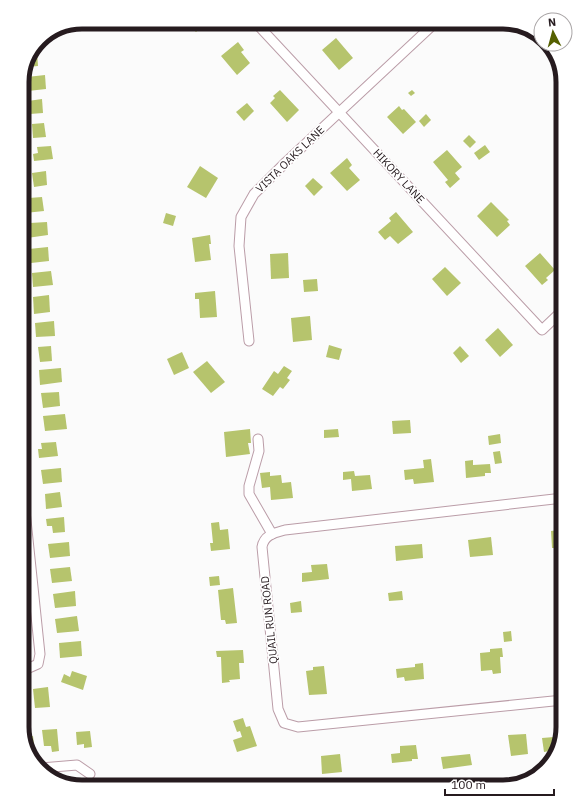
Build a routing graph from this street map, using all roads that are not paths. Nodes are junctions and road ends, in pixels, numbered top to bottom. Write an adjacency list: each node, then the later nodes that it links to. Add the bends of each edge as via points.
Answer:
1 (262, 29): 3 (street, HIKORY LANE)
2 (428, 29): 3 (street, VISTA OAKS LANE)
3 (339, 112): 4 (street, HIKORY LANE, via 542,330); 5 (street, VISTA OAKS LANE, via 254,194 241,217 240,246)
4 (556, 317)
5 (250, 341)
6 (258, 439): 8 (street, via 259,451 249,494)
7 (556, 499): 8 (street, via 285,530)
8 (272, 534): 11 (street, QUAIL RUN ROAD, via 267,536 262,547 278,709 284,723 298,727)
9 (29, 549): 10 (street, via 40,654 38,664)
10 (29, 668)
11 (556, 701)
12 (48, 767): 13 (street, via 77,765)
13 (90, 774)

